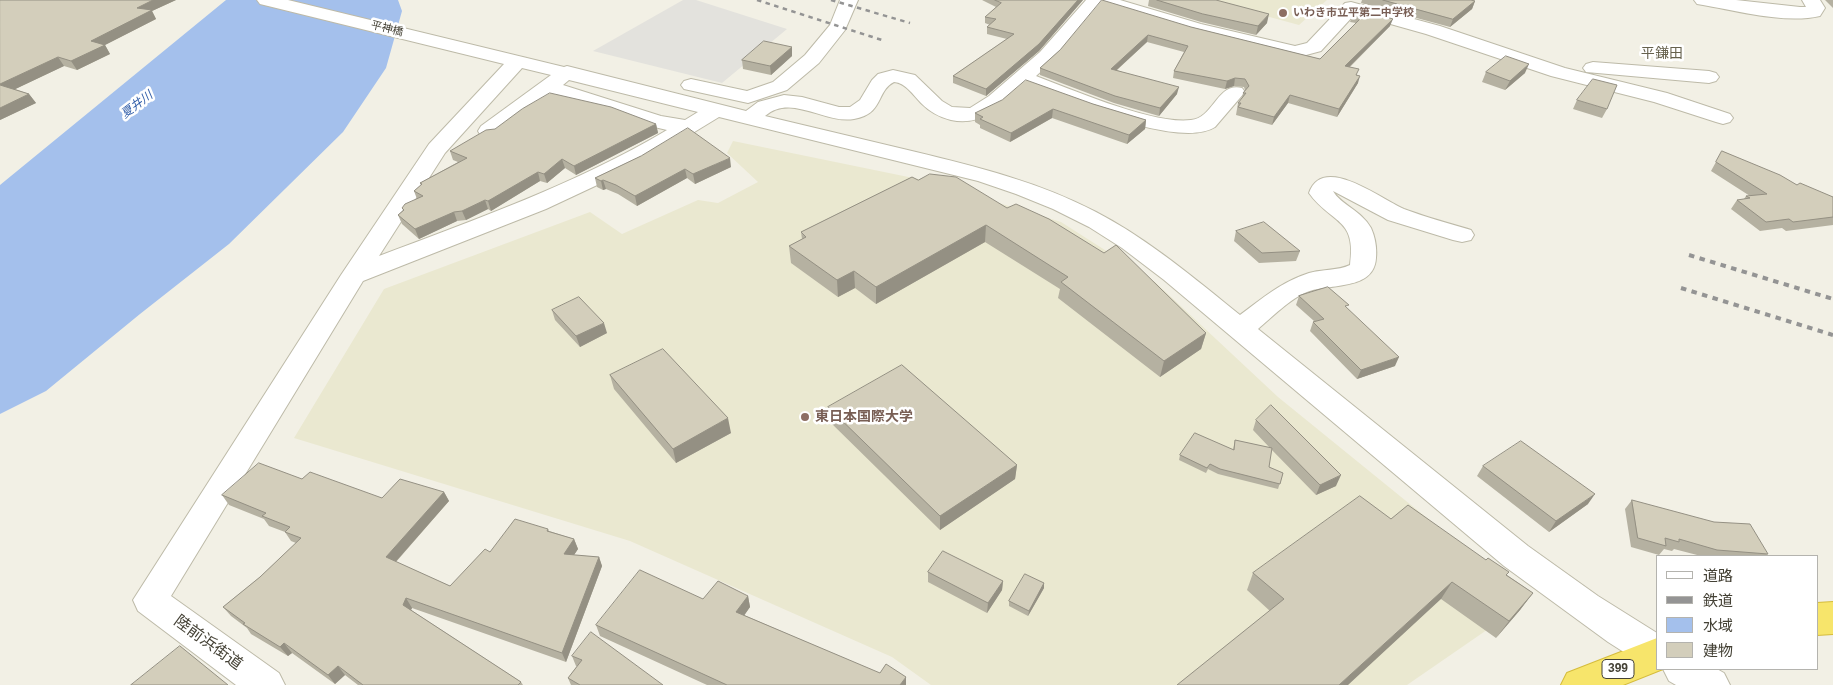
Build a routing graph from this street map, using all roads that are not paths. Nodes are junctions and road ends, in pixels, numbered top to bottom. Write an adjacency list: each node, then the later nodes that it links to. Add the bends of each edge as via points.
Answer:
1 (266, 0): 7 (street, 平神橋)
2 (849, 0): 13 (street, 平神橋, via 839,26 812,59 780,86 748,97)
3 (1095, 0): 10 (street, via 1050,54)
4 (1100, 0): 8 (street, via 1296,52 1314,47 1351,7)
5 (1703, 0): 6 (street, via 1802,13 1814,12 1816,8)
6 (1811, 0)
7 (513, 60): 11 (street, 平神橋); 18 (street, via 438,149)
8 (1534, 63): 9 (street); 15 (street, via 1590,82 1660,97)
9 (1709, 77)
10 (1022, 78): 12 (street, via 1173,127 1190,128 1204,124); 14 (street, via 978,113 948,113 933,105 912,81 893,76 880,82 867,106 859,112 840,113 792,100 765,105)
11 (559, 79): 13 (street, 平神橋); 16 (street)
12 (1235, 92)
13 (687, 99): 14 (street); 18 (street, via 634,159 538,204)
14 (750, 118): 19 (street, via 986,176 1039,194 1132,243)
15 (1723, 118)
16 (489, 131)
17 (1462, 235): 19 (street, via 1388,211 1344,186 1326,185 1321,193 1327,201 1357,224 1365,251 1362,269 1348,276 1318,279 1295,287)
18 (354, 275): 25 (street, 陸前浜街道, via 150,600)
19 (1240, 329): 22 (street, via 1530,566)
20 (1833, 618): 21 (highway)
21 (1818, 619)
22 (1656, 653)
23 (1656, 654): 26 (highway, 399)
24 (1684, 670): 27 (street)
25 (266, 685)
26 (1580, 685)
27 (1711, 685)

